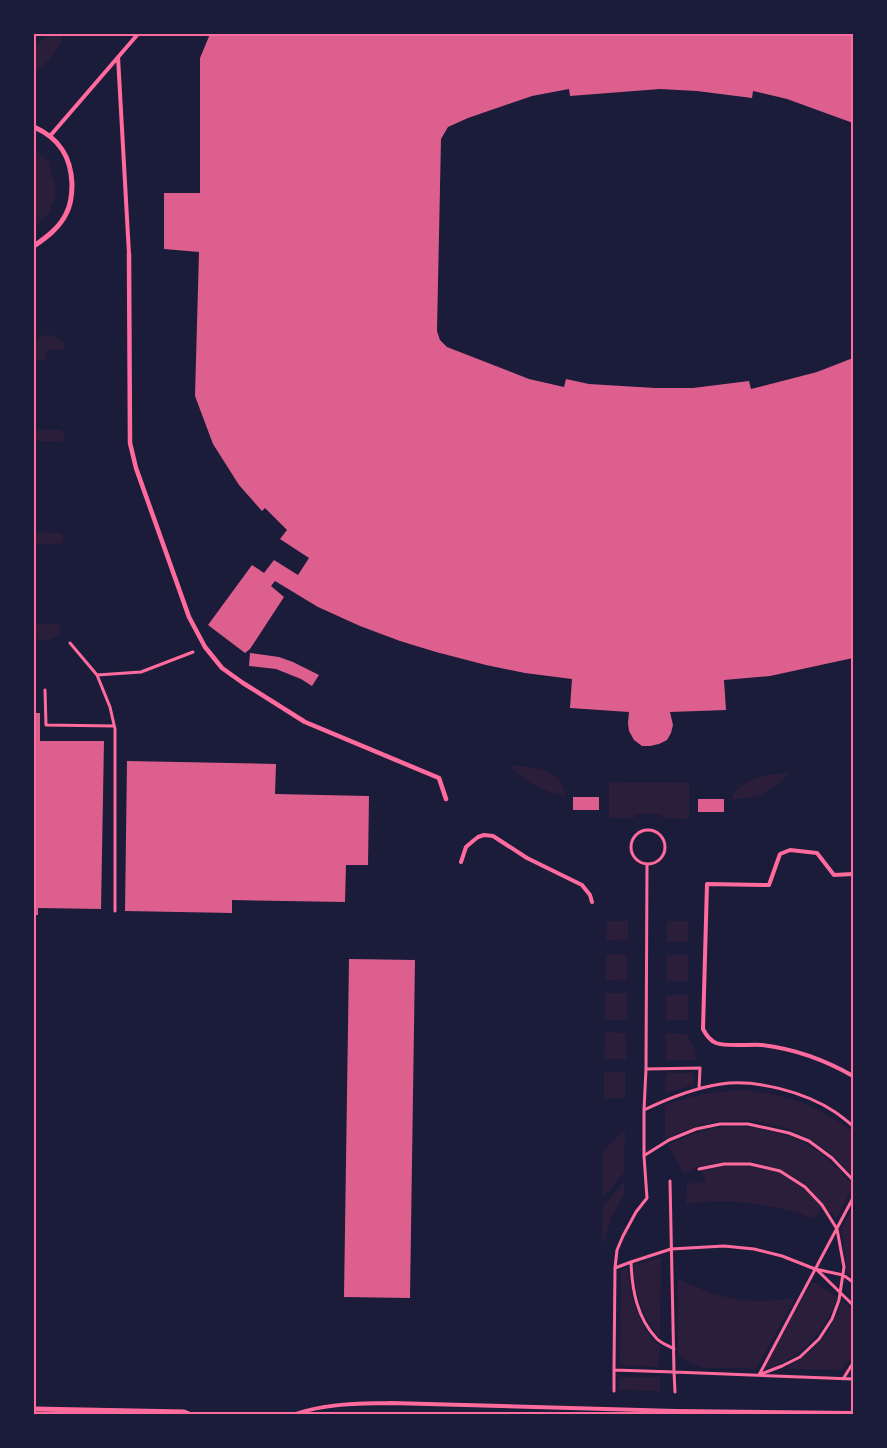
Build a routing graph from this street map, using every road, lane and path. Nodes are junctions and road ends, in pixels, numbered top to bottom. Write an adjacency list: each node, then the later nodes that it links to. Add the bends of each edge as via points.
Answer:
1 (138, 34): 2 (lane)
2 (118, 57): 4 (lane); 6 (lane)
3 (34, 127): 4 (street)
4 (50, 136): 5 (street, via 60,145 68,160 72,195 67,213 57,228)
5 (34, 246)
6 (129, 254): 8 (street, via 130,443 189,617)
7 (70, 643): 9 (path)
8 (206, 647): 9 (path, via 141,672); 12 (street, via 222,668 306,722 439,778)
9 (97, 674): 11 (path)
10 (45, 690): 11 (path, via 46,725)
11 (114, 726): 17 (path)
12 (446, 799)
13 (462, 862): 16 (lane, via 466,847 473,841 484,835 493,836 527,858 582,885)
14 (647, 865): 14 (path, via 658,862 665,848 661,837 652,831 640,832 631,845 636,860); 18 (path)
15 (853, 874): 19 (lane, via 834,875 817,853 790,850 780,854 769,885 707,884 703,1030 717,1043 763,1045 800,1053 830,1063)
16 (592, 902)
17 (115, 912)
18 (646, 1068): 20 (path, via 700,1068); 21 (path)
19 (853, 1076)
20 (699, 1089): 21 (path); 22 (path, via 723,1084 760,1084 798,1094 834,1111)
21 (644, 1110): 23 (path)
22 (853, 1126)
23 (644, 1156): 26 (path, via 669,1140 696,1129 720,1124 748,1124 809,1141 832,1158); 31 (path, via 647,1198 623,1236)
24 (699, 1169): 28 (path, via 724,1164 750,1164 780,1171 805,1187)
25 (670, 1180): 29 (path)
26 (853, 1180)
27 (853, 1198): 28 (path)
28 (837, 1228): 32 (path); 33 (path)
29 (671, 1249): 30 (path); 32 (path, via 724,1246 754,1249); 37 (path)
30 (630, 1262): 31 (path); 37 (path, via 632,1285 645,1324 658,1340)
31 (615, 1268): 39 (path)
32 (815, 1269): 33 (path); 35 (path); 41 (path)
33 (843, 1275): 34 (path); 35 (path)
34 (853, 1282)
35 (840, 1293): 36 (path); 41 (path, via 832,1319 819,1339 800,1357)
36 (853, 1305)
37 (674, 1349): 40 (path)
38 (853, 1363): 42 (path)
39 (614, 1370): 40 (path); 44 (path)
40 (674, 1372): 41 (path); 45 (path)
41 (758, 1375): 42 (path)
42 (843, 1379): 43 (path)
43 (853, 1379)
44 (614, 1391)
45 (675, 1392)
46 (34, 1409): 48 (street)
47 (853, 1412): 50 (lane, via 384,1403 320,1407)
48 (166, 1413): 49 (street)
49 (189, 1414)
50 (296, 1414)

